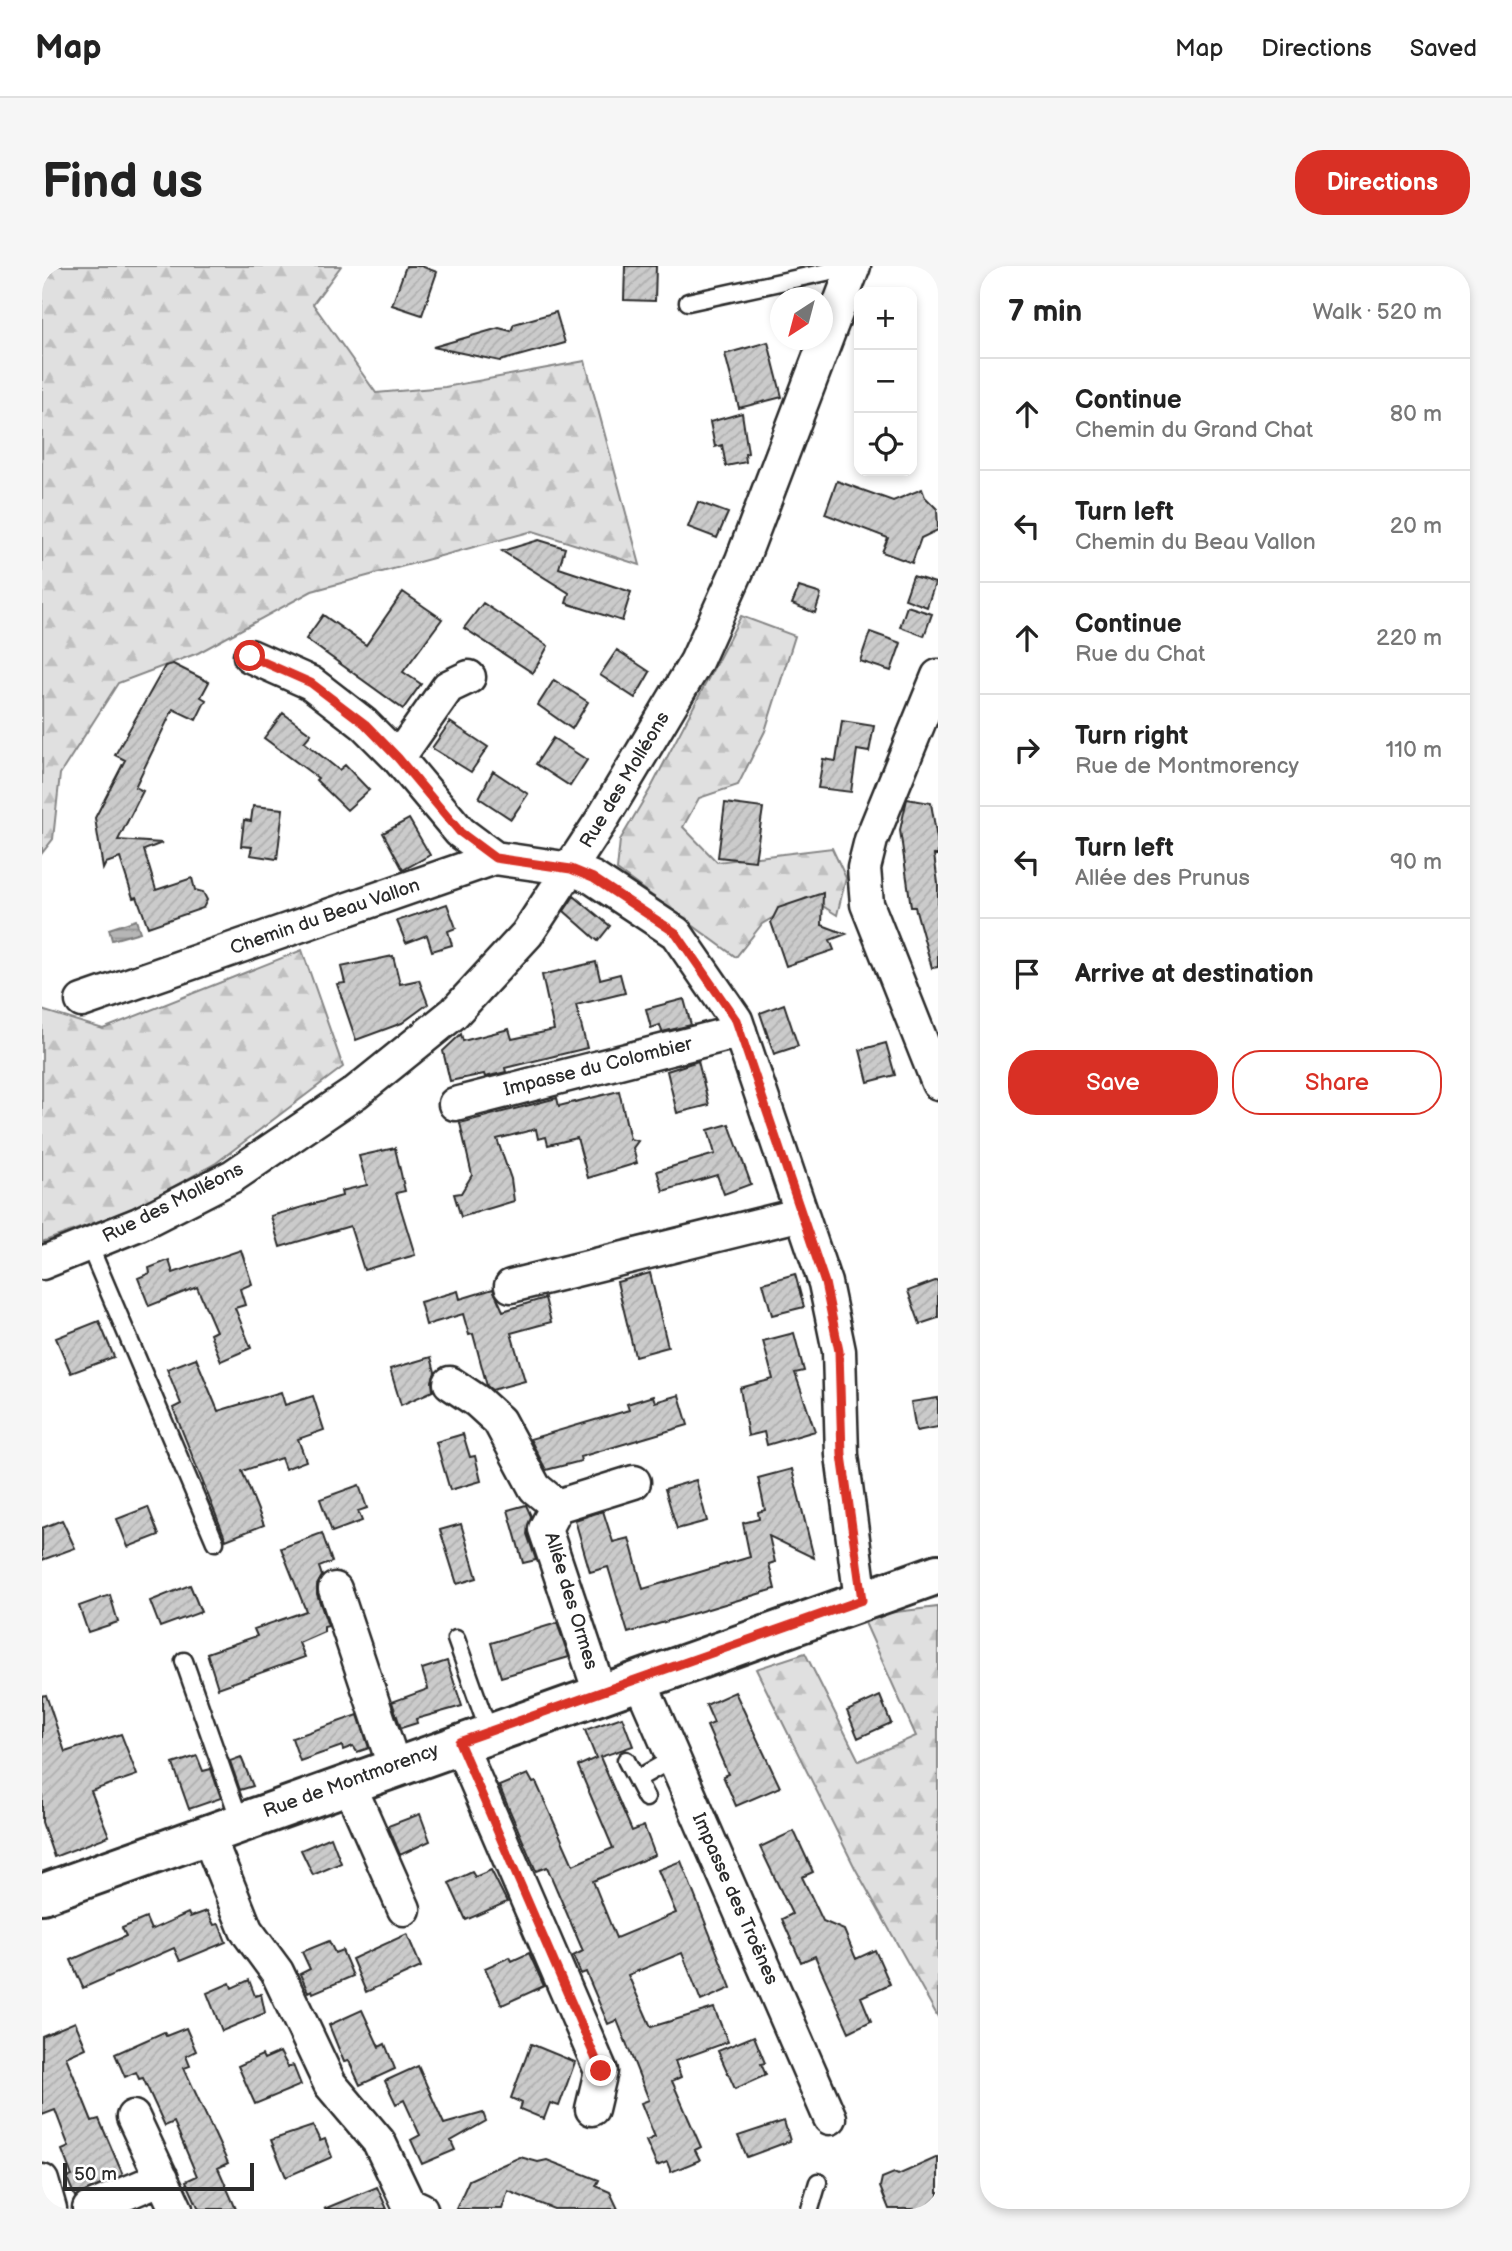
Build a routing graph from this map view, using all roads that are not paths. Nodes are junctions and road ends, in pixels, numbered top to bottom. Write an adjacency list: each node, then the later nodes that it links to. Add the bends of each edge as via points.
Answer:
1 (854, 266): 2 (lane); 8 (street, Rue des Molléons, via 742,560 696,662)
2 (688, 302)
3 (250, 656): 6 (street, via 311,683 365,724)
4 (938, 676): 11 (street, via 871,840 864,869 867,904)
5 (469, 677): 6 (street, via 448,687)
6 (398, 758): 7 (street, via 460,832)
7 (495, 858): 8 (street, Chemin du Beau Vallon); 9 (street, Chemin du Beau Vallon)
8 (571, 869): 10 (street, Chemin du Beau Vallon, via 593,878 676,933); 14 (street, Rue des Molléons, via 527,934 454,1013 355,1093 233,1176)
9 (82, 1001)
10 (740, 1031): 12 (street, Impasse du Colombier); 13 (street, Chemin du Beau Vallon)
11 (938, 1083)
12 (455, 1104)
13 (802, 1214): 16 (street); 23 (street, Chemin du Beau Vallon, via 825,1283 839,1351 842,1455)
14 (89, 1245): 15 (street, Rue des Molléons); 20 (lane)
15 (42, 1263)
16 (511, 1286)
17 (450, 1382): 19 (street, via 499,1421 535,1488)
18 (634, 1482): 19 (street, Allée des Ormes)
19 (557, 1506): 27 (street, Allée des Ormes, via 545,1529)
20 (215, 1542)
21 (938, 1574): 23 (street, Rue de Montmorency)
22 (335, 1589): 31 (street)
23 (862, 1600): 26 (street, Rue de Montmorency)
24 (456, 1639): 28 (lane)
25 (184, 1661): 35 (lane)
26 (639, 1679): 27 (street, Rue de Montmorency); 29 (street, Impasse des Troënes)
27 (600, 1693): 28 (street, Rue de Montmorency)
28 (474, 1737): 31 (street, Rue de Montmorency); 38 (street, via 601,2071)
29 (674, 1758): 32 (lane); 40 (street, Impasse des Troënes)
30 (626, 1760): 32 (lane)
31 (394, 1766): 33 (street, Rue de Montmorency)
32 (636, 1779): 34 (lane)
33 (348, 1782): 35 (street, Rue de Montmorency); 37 (street)
34 (646, 1798)
35 (224, 1827): 36 (street, Rue de Montmorency); 47 (street, via 246,1930 277,1972 330,2084 379,2142 408,2203)
36 (42, 1894)
37 (404, 1909)
38 (592, 2109)
39 (133, 2117): 41 (street)
40 (830, 2118)
41 (162, 2178): 45 (street); 46 (street)
42 (42, 2181): 44 (street)
43 (818, 2182): 48 (lane)
44 (50, 2209)
45 (89, 2209)
46 (176, 2209)
47 (421, 2209)
48 (810, 2209)

